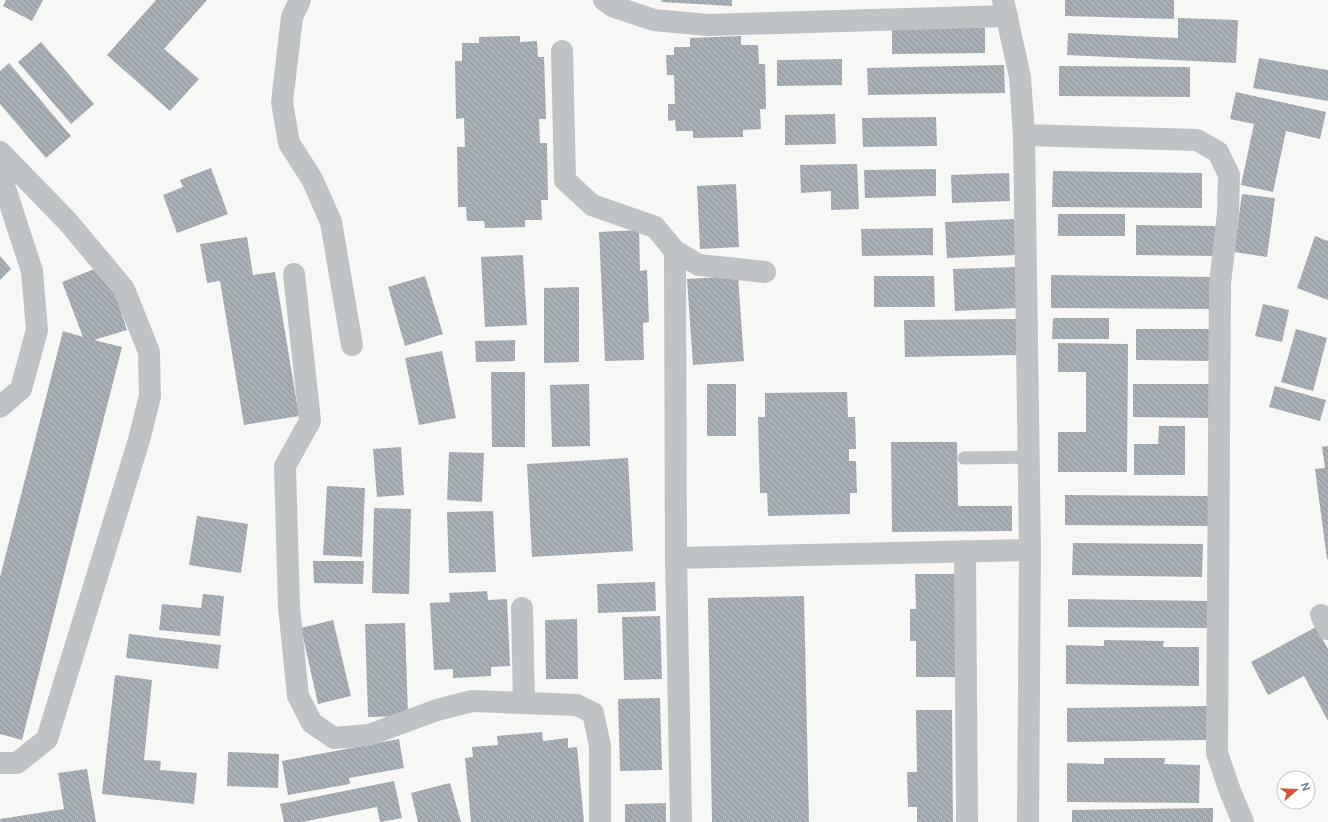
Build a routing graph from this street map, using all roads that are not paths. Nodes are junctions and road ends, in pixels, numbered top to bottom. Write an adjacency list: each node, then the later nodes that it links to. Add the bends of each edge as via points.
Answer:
1 (300, 0): 11 (street, via 292,18 282,102 289,143 312,179 332,222)
2 (604, 0): 3 (street, via 612,6 654,20 708,25)
3 (1005, 8): 5 (street, via 1020,77)
4 (562, 51): 8 (street, via 565,180 592,205 655,227)
5 (1024, 136): 13 (street); 25 (street, via 1197,140 1218,152 1229,175 1228,213 1220,284 1217,753)
6 (0, 152): 20 (street, via 68,222 124,289 149,352 150,396 139,440 47,739 17,764)
7 (0, 173): 12 (street, via 32,271 37,330 21,389)
8 (675, 251): 9 (street, via 699,265); 17 (street)
9 (764, 272)
10 (294, 274): 19 (street, via 310,421 285,466 289,607 298,696 312,723 334,738 369,735 437,710 472,701)
11 (352, 345)
12 (0, 407)
13 (1028, 456): 14 (lane); 15 (street)
14 (964, 458)
15 (1030, 550): 16 (street); 24 (street)
16 (965, 551): 17 (street); 23 (street)
17 (676, 558): 22 (street)
18 (522, 608): 19 (street)
19 (524, 703): 21 (street, via 577,705 593,713 600,746)
20 (0, 763)
21 (600, 822)
22 (681, 822)
23 (967, 822)
24 (1028, 822)
25 (1243, 822)

